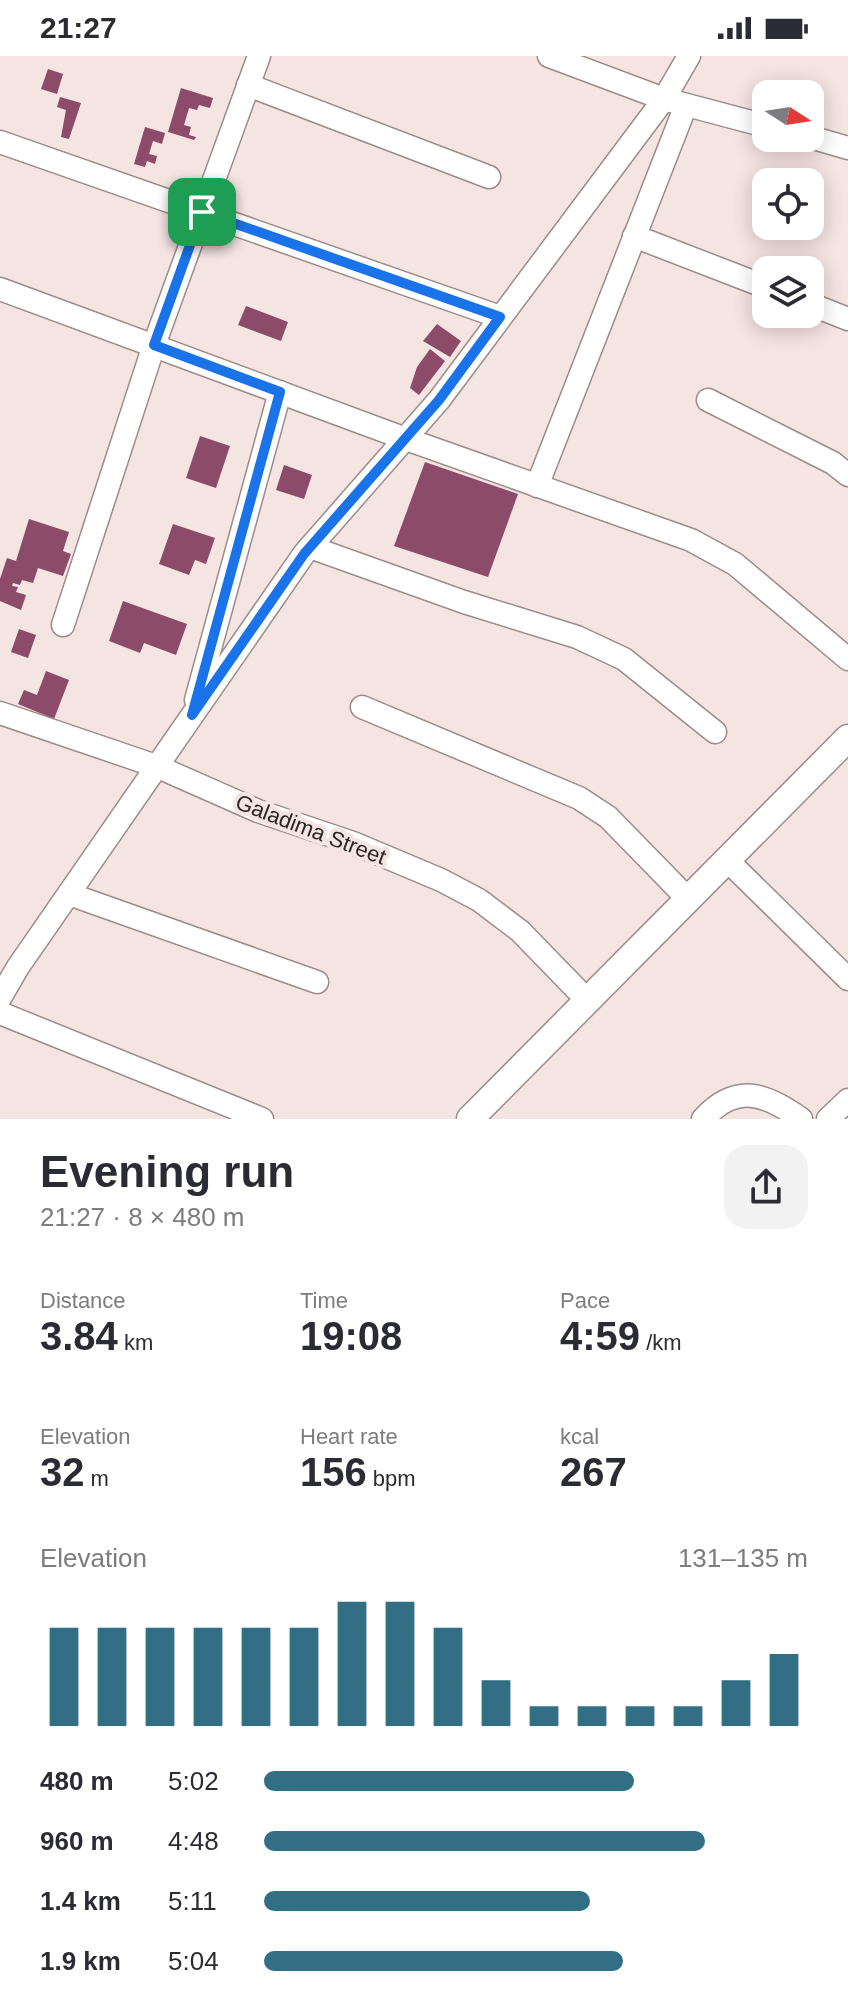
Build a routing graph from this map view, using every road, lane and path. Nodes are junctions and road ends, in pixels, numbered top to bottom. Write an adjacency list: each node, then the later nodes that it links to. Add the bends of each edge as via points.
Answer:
1 (259, 56): 4 (street)
2 (551, 56): 5 (street)
3 (689, 56): 5 (street)
4 (248, 85): 11 (street); 12 (street)
5 (664, 99): 6 (street); 17 (street)
6 (686, 105): 7 (street); 13 (street)
7 (752, 122)
8 (824, 141): 10 (street)
9 (0, 142): 12 (street)
10 (848, 148)
11 (489, 177)
12 (202, 212): 17 (street); 19 (street)
13 (634, 236): 14 (street); 24 (street)
14 (752, 282)
15 (0, 289): 19 (street)
16 (824, 310): 18 (street)
17 (500, 317): 22 (street)
18 (848, 319)
19 (154, 345): 20 (street); 26 (street)
20 (280, 392): 22 (street); 29 (street)
21 (708, 400): 23 (street)
22 (406, 439): 24 (street); 25 (street)
23 (848, 475)
24 (537, 486): 27 (street, via 691,540 735,564)
25 (310, 547): 29 (street); 31 (street, via 577,637 624,659)
26 (63, 625)
27 (848, 659)
28 (362, 707): 36 (street, via 579,798 608,817)
29 (192, 715): 33 (street)
30 (2, 721): 33 (street, Galadima Street)
31 (715, 732)
32 (848, 738): 34 (street)
33 (156, 766): 35 (street); 40 (street, Galadima Street, via 258,811 353,843 479,900 520,931)
34 (727, 860): 36 (street); 37 (street)
35 (69, 894): 38 (street); 39 (street)
36 (688, 899): 40 (street)
37 (848, 979)
38 (317, 982)
39 (0, 998)
40 (588, 1001): 44 (street)
41 (0, 1013): 43 (street)
42 (848, 1100): 47 (street)
43 (262, 1119)
44 (470, 1119)
45 (703, 1119): 46 (street, via 737,1095 762,1096)
46 (801, 1119)
47 (828, 1119)

